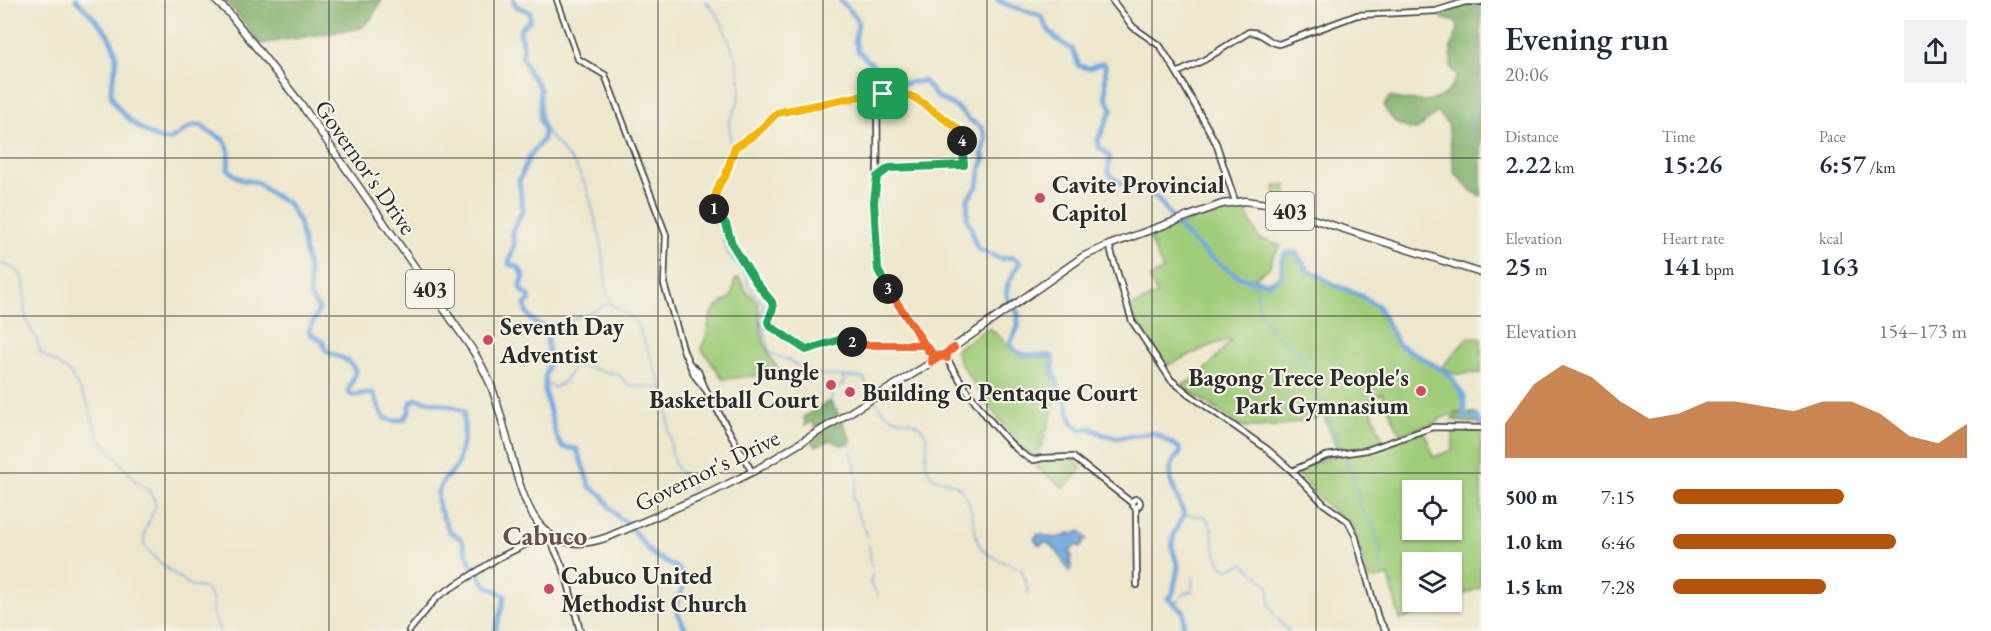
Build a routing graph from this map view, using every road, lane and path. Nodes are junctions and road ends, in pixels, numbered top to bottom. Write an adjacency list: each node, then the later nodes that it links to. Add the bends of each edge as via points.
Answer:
1 (215, 0): 17 (main road, Governor's Drive / 403, via 301,104 472,349 494,391 528,508)
2 (557, 0): 16 (street, via 578,59 605,75 666,235 663,284 684,352)
3 (1112, 0): 5 (street, via 1133,27 1160,46)
4 (1481, 2): 5 (street, via 1436,10 1357,15 1279,44 1250,32)
5 (1177, 74): 8 (street, via 1216,143)
6 (877, 94): 7 (street); 7 (street, via 913,97 957,128 965,163 889,168); 11 (street, via 777,113 756,134 735,147 714,208 726,224 732,244 772,302 770,326 788,339 806,350 845,338 859,345)
7 (877, 177): 11 (street, via 874,202 878,270)
8 (1235, 201): 9 (main road, Governor's Drive / 403); 10 (main road, Governor's Drive / 403, via 1272,205)
9 (1109, 245): 12 (main road, Governor's Drive / 403, via 1077,260); 15 (street, via 1132,321 1171,380)
10 (1481, 273)
11 (925, 345): 13 (street)
12 (944, 357): 13 (main road, Governor's Drive / 403); 18 (street, via 1023,455 1034,460 1073,457 1134,505)
13 (932, 359): 16 (main road, Governor's Drive / 403)
14 (1479, 428): 15 (street, via 1433,427 1364,451 1326,456)
15 (1292, 471): 21 (street, via 1351,526 1378,618)
16 (752, 472): 17 (main road, Governor's Drive / 403, via 600,540 568,542)
17 (546, 532): 19 (street, via 434,599); 20 (street, via 566,575)
18 (1137, 585)
19 (409, 631)
20 (580, 631)
21 (1386, 631)

